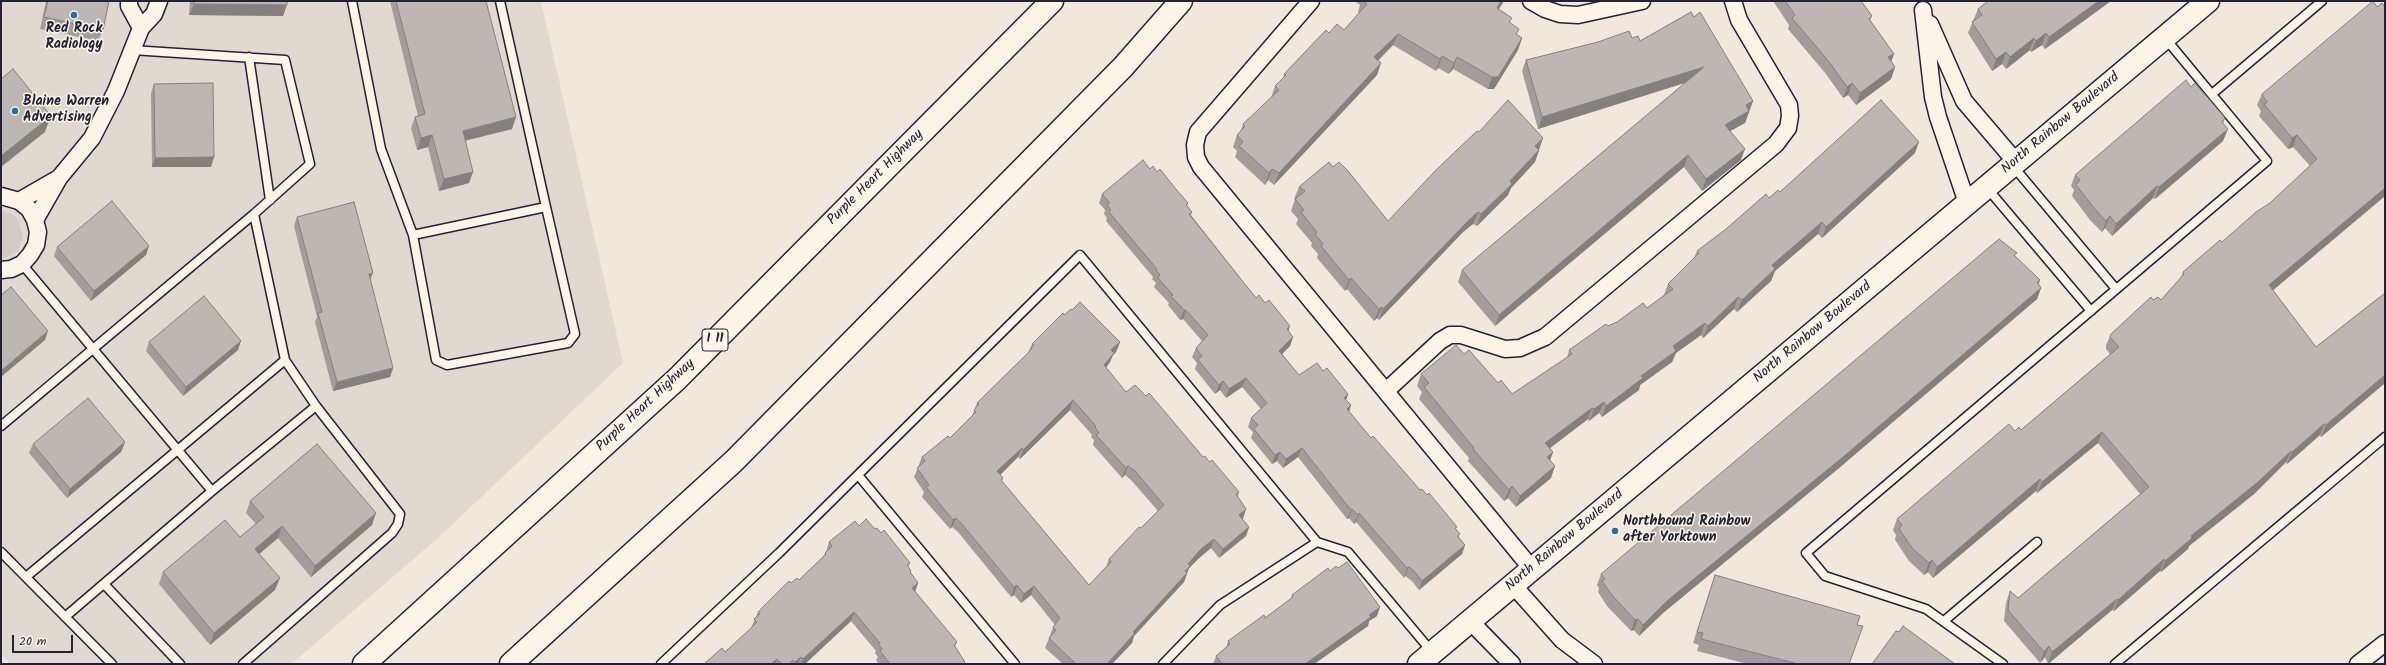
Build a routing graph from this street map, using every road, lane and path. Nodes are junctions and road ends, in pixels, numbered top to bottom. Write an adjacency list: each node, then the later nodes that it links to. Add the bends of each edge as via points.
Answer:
1 (129, 1): 14 (street, via 129,6)
2 (159, 1): 14 (street, via 154,14)
3 (352, 1): 29 (lane, via 381,150)
4 (500, 1): 26 (lane)
5 (1052, 1): 58 (main road, Purple Heart Highway / I 11, via 677,379)
6 (1181, 1): 59 (main road, via 1123,68 734,461)
7 (1311, 1): 36 (street, via 1198,132 1196,157 1201,167)
8 (1531, 1): 9 (street, via 1560,14 1578,15)
9 (1642, 1)
10 (1733, 1): 36 (street, via 1739,20 1789,105 1788,128 1776,144 1545,337 1520,348 1505,349 1450,335 1440,341)
11 (2208, 1): 15 (main road, North Rainbow Boulevard)
12 (2322, 1): 18 (lane)
13 (1921, 5): 19 (street, via 1964,101); 25 (street, via 1936,110)
14 (141, 28): 16 (street)
15 (2165, 37): 18 (lane); 19 (main road, North Rainbow Boulevard)
16 (132, 50): 17 (lane); 20 (street, via 116,91 92,138)
17 (249, 57): 23 (lane); 23 (lane, via 285,60 310,164)
18 (2212, 94): 32 (lane, via 2268,161)
19 (2014, 164): 21 (main road, North Rainbow Boulevard); 32 (lane)
20 (59, 178): 24 (street); 28 (street)
21 (1986, 188): 25 (main road, North Rainbow Boulevard); 33 (lane)
22 (1, 196): 24 (street)
23 (270, 200): 27 (lane)
24 (19, 201): 28 (street)
25 (1967, 203): 46 (main road, North Rainbow Boulevard)
26 (546, 207): 29 (lane); 29 (lane, via 575,334 568,343 447,365 436,360)
27 (254, 214): 34 (lane); 35 (lane)
28 (35, 220): 30 (street, via 38,232 36,245)
29 (413, 235)
30 (22, 264): 31 (street); 34 (lane)
31 (1, 270)
32 (2116, 289): 33 (lane)
33 (2091, 311): 52 (lane, via 1806,553 1825,576 1926,608)
34 (93, 350): 38 (lane); 40 (lane)
35 (285, 360): 37 (lane); 40 (lane)
36 (1387, 390): 46 (street, via 1401,411)
37 (316, 406): 42 (lane); 57 (lane, via 400,514 398,524 392,533)
38 (1, 426)
39 (2385, 437): 66 (lane)
40 (176, 449): 42 (lane); 47 (lane)
41 (858, 475): 43 (lane, via 1080,255); 60 (lane, via 780,553); 61 (lane)
42 (212, 491): 48 (lane)
43 (1317, 542): 54 (lane, via 1348,552); 62 (lane, via 1220,605)
44 (2037, 542): 52 (lane)
45 (1, 552): 47 (lane)
46 (1532, 569): 49 (main road, North Rainbow Boulevard)
47 (26, 577): 50 (lane)
48 (104, 584): 50 (lane); 56 (lane)
49 (1513, 585): 51 (main road, North Rainbow Boulevard); 64 (street, via 1562,640)
50 (65, 617): 55 (lane)
51 (1470, 621): 54 (main road, North Rainbow Boulevard); 63 (street)
52 (1944, 621): 65 (lane)
53 (2385, 643): 67 (street)
54 (1426, 658)
55 (112, 664)
56 (180, 664)
57 (243, 664)
58 (364, 664)
59 (511, 664)
60 (661, 664)
61 (1015, 664)
62 (1163, 664)
63 (1512, 664)
64 (1592, 664)
65 (2003, 664)
66 (2115, 664)
67 (2358, 664)

